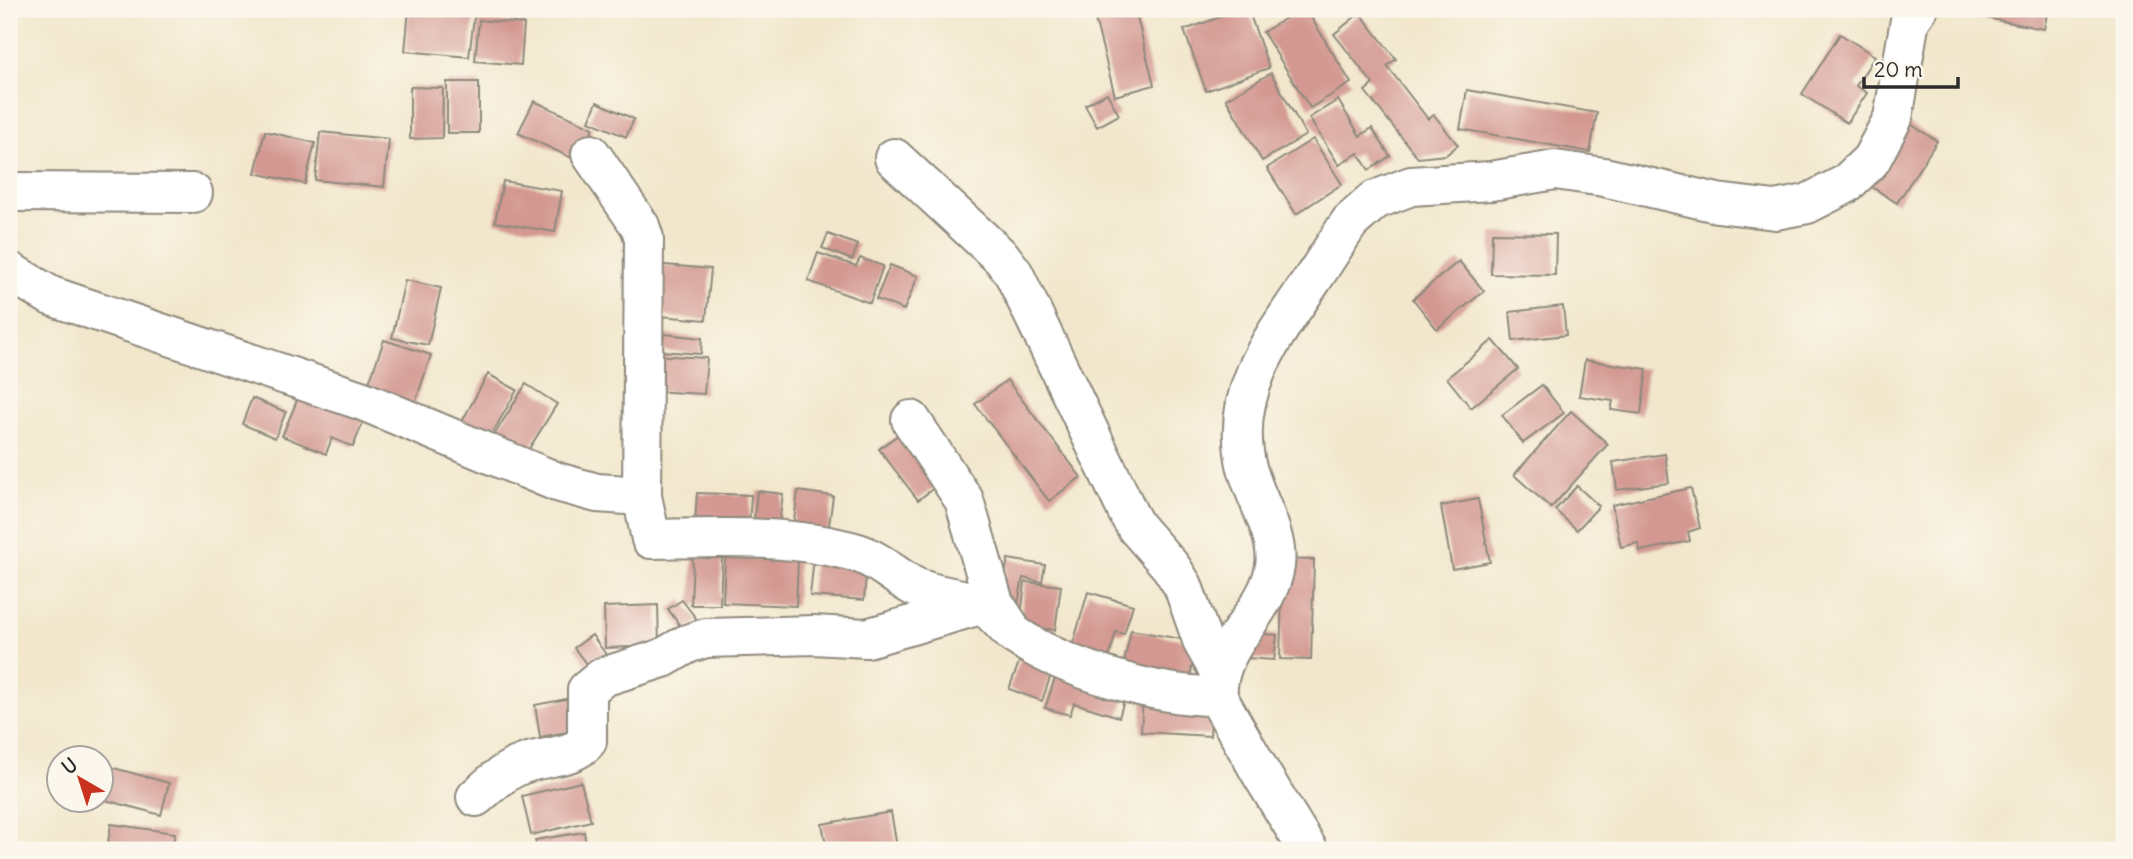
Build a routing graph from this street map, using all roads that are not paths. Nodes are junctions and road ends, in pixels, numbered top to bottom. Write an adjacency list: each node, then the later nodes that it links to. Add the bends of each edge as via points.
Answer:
1 (1918, 9): 11 (street, via 1905,41 1894,118 1871,160 1846,184 1807,204 1775,210 1717,203 1555,170 1491,181 1410,186 1363,208 1258,362 1243,423 1244,457 1275,542 1275,563 1271,586 1235,645)
2 (592, 154): 8 (street, via 644,238)
3 (894, 158): 11 (street, via 1014,274 1129,515 1183,586)
4 (9, 192): 5 (street)
5 (193, 193)
6 (9, 271): 8 (street, via 51,296 363,401 557,482 597,493)
7 (911, 421): 10 (street, via 964,500 994,603)
8 (642, 496): 9 (street, via 651,539 777,540 834,547 862,554 915,587)
9 (982, 605): 10 (street); 12 (street, via 867,638 733,636 687,644 663,658 594,682 587,690 587,741 583,746 511,769)
10 (1015, 635): 11 (street, via 1058,658 1119,681 1202,696)
11 (1219, 684): 13 (street, via 1238,735)
12 (476, 797)
13 (1308, 850)

